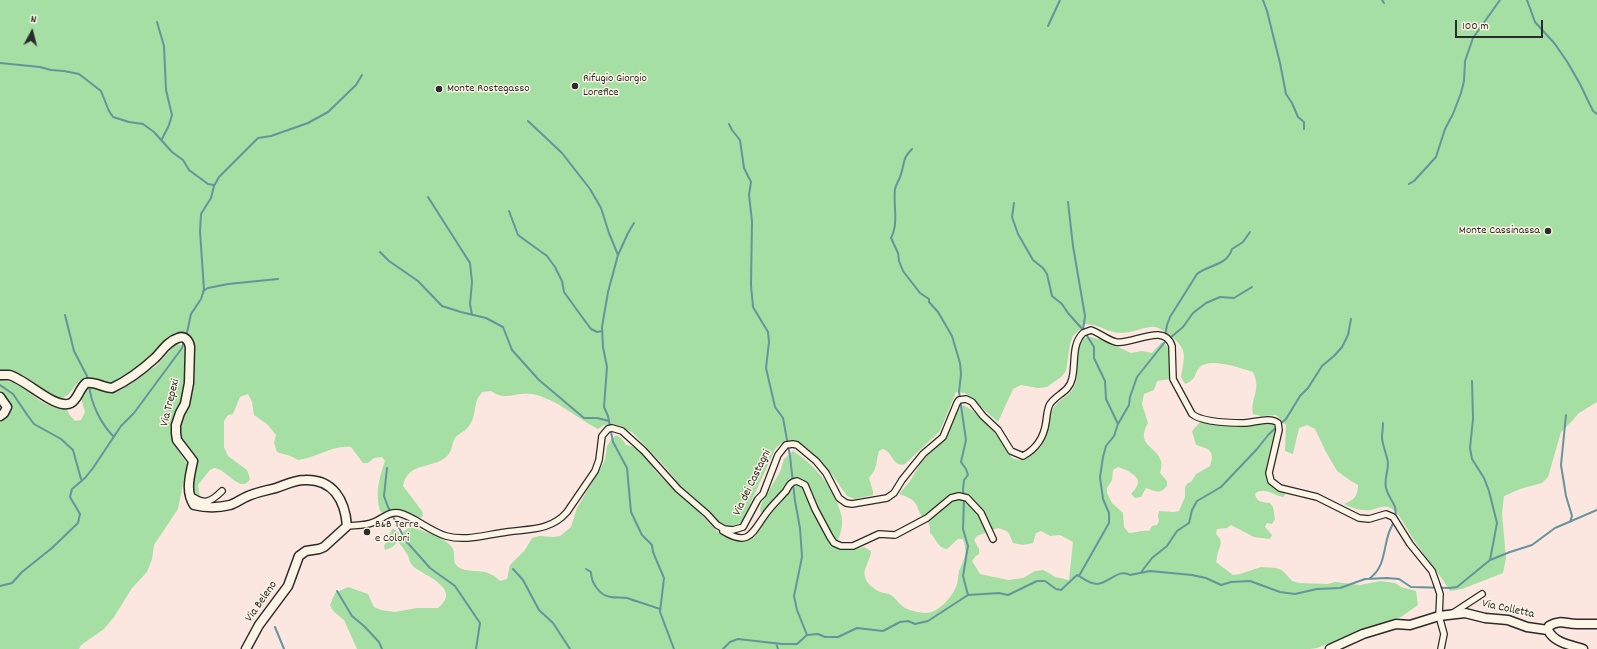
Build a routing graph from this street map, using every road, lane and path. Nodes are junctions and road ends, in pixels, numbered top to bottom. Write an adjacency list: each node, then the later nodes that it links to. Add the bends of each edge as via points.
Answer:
1 (0, 375): 5 (street, Via Trepexi, via 10,375 57,403 67,405 75,400 86,383 92,382 107,388 117,386 152,360 172,340 185,338 190,347 189,383 185,404 176,425 176,433 177,440 192,461)
2 (0, 397): 3 (street, via 7,407)
3 (0, 416)
4 (222, 491): 5 (street, via 213,499 204,502)
5 (190, 495): 7 (street, via 194,505 205,508 224,507 260,491 293,482 315,481 330,487 338,494)
6 (717, 525): 7 (street, via 678,490 644,451 622,431 612,428 602,436 595,471 567,512 550,525 470,538 446,536 398,513 386,515 364,525); 8 (street, via 730,535 749,536 790,484 797,481 805,485 830,537 841,546 853,546 879,534 895,535 926,518 951,498 959,496 967,498 981,513); 11 (street, Via dei Castagni, via 734,530 744,527 763,494 778,455 783,448 790,445 797,446 821,467 836,494 846,503 889,497 923,454 943,437 957,403 964,399 972,402 998,430 1012,451 1023,456 1030,452 1045,430 1049,407 1071,383 1077,342 1083,333 1091,330 1112,341 1120,342 1161,335 1171,342 1173,379 1192,414 1203,419 1245,423 1272,420 1278,423 1279,430 1269,473 1274,484 1280,488 1318,497 1359,518 1369,519 1386,514 1393,517 1410,544 1432,571 1440,594)
7 (347, 526): 14 (street, Via Beleno, via 324,547 306,551 299,556 288,586 259,625)
8 (993, 539)
9 (1482, 594): 10 (street)
10 (1451, 614): 11 (street, Via Colletta); 13 (street, Via Colletta, via 1465,613 1508,620 1527,627)
11 (1439, 616): 15 (street, Via Colletta, via 1410,624 1396,624 1363,634); 16 (street, via 1444,634)
12 (1597, 624): 13 (street, via 1556,622 1549,626)
13 (1548, 630): 17 (street, via 1550,636 1559,642)
14 (246, 649)
15 (1332, 649)
16 (1441, 649)
17 (1583, 649)

